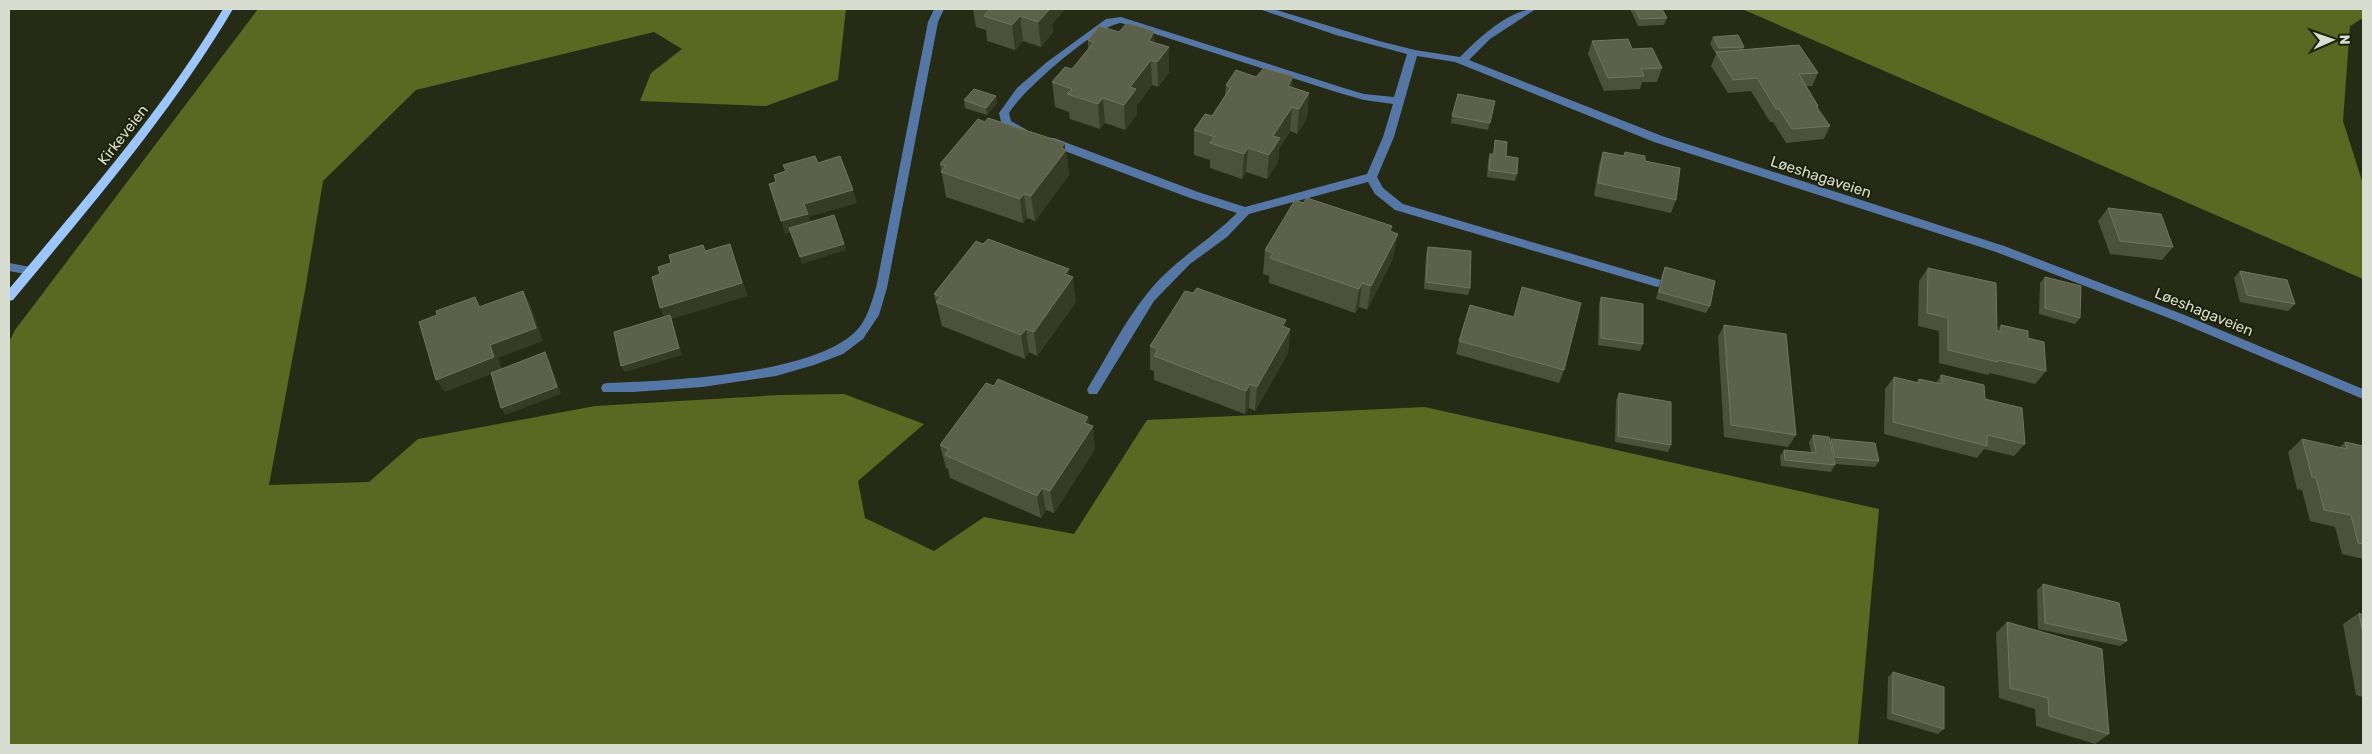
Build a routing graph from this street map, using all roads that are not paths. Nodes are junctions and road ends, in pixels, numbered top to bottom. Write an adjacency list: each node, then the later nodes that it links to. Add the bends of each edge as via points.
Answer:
1 (228, 9): 11 (main road, Kirkeveien, via 178,88 138,143)
2 (939, 9): 14 (street, via 879,295 870,322 859,336 842,349 788,368 654,387)
3 (1264, 9): 5 (street, Løeshagaveien, via 1374,44)
4 (1531, 9): 6 (street, via 1486,37)
5 (1413, 52): 6 (street, Løeshagaveien); 7 (street, via 1405,69)
6 (1462, 60): 16 (street, Løeshagaveien, via 1658,139 2000,249 2178,317)
7 (1398, 102): 8 (street, via 1382,156); 9 (street, via 1356,94 1120,20 1108,21 1038,74 1005,109 1006,123 1176,189)
8 (1371, 177): 9 (street); 12 (street, via 1379,191 1399,206)
9 (1245, 211): 15 (street, via 1223,234 1186,261 1150,298)
10 (9, 267): 11 (street)
11 (31, 271): 13 (main road, Kirkeveien)
12 (1657, 283)
13 (9, 298)
14 (607, 388)
15 (1093, 390)
16 (2363, 394)

